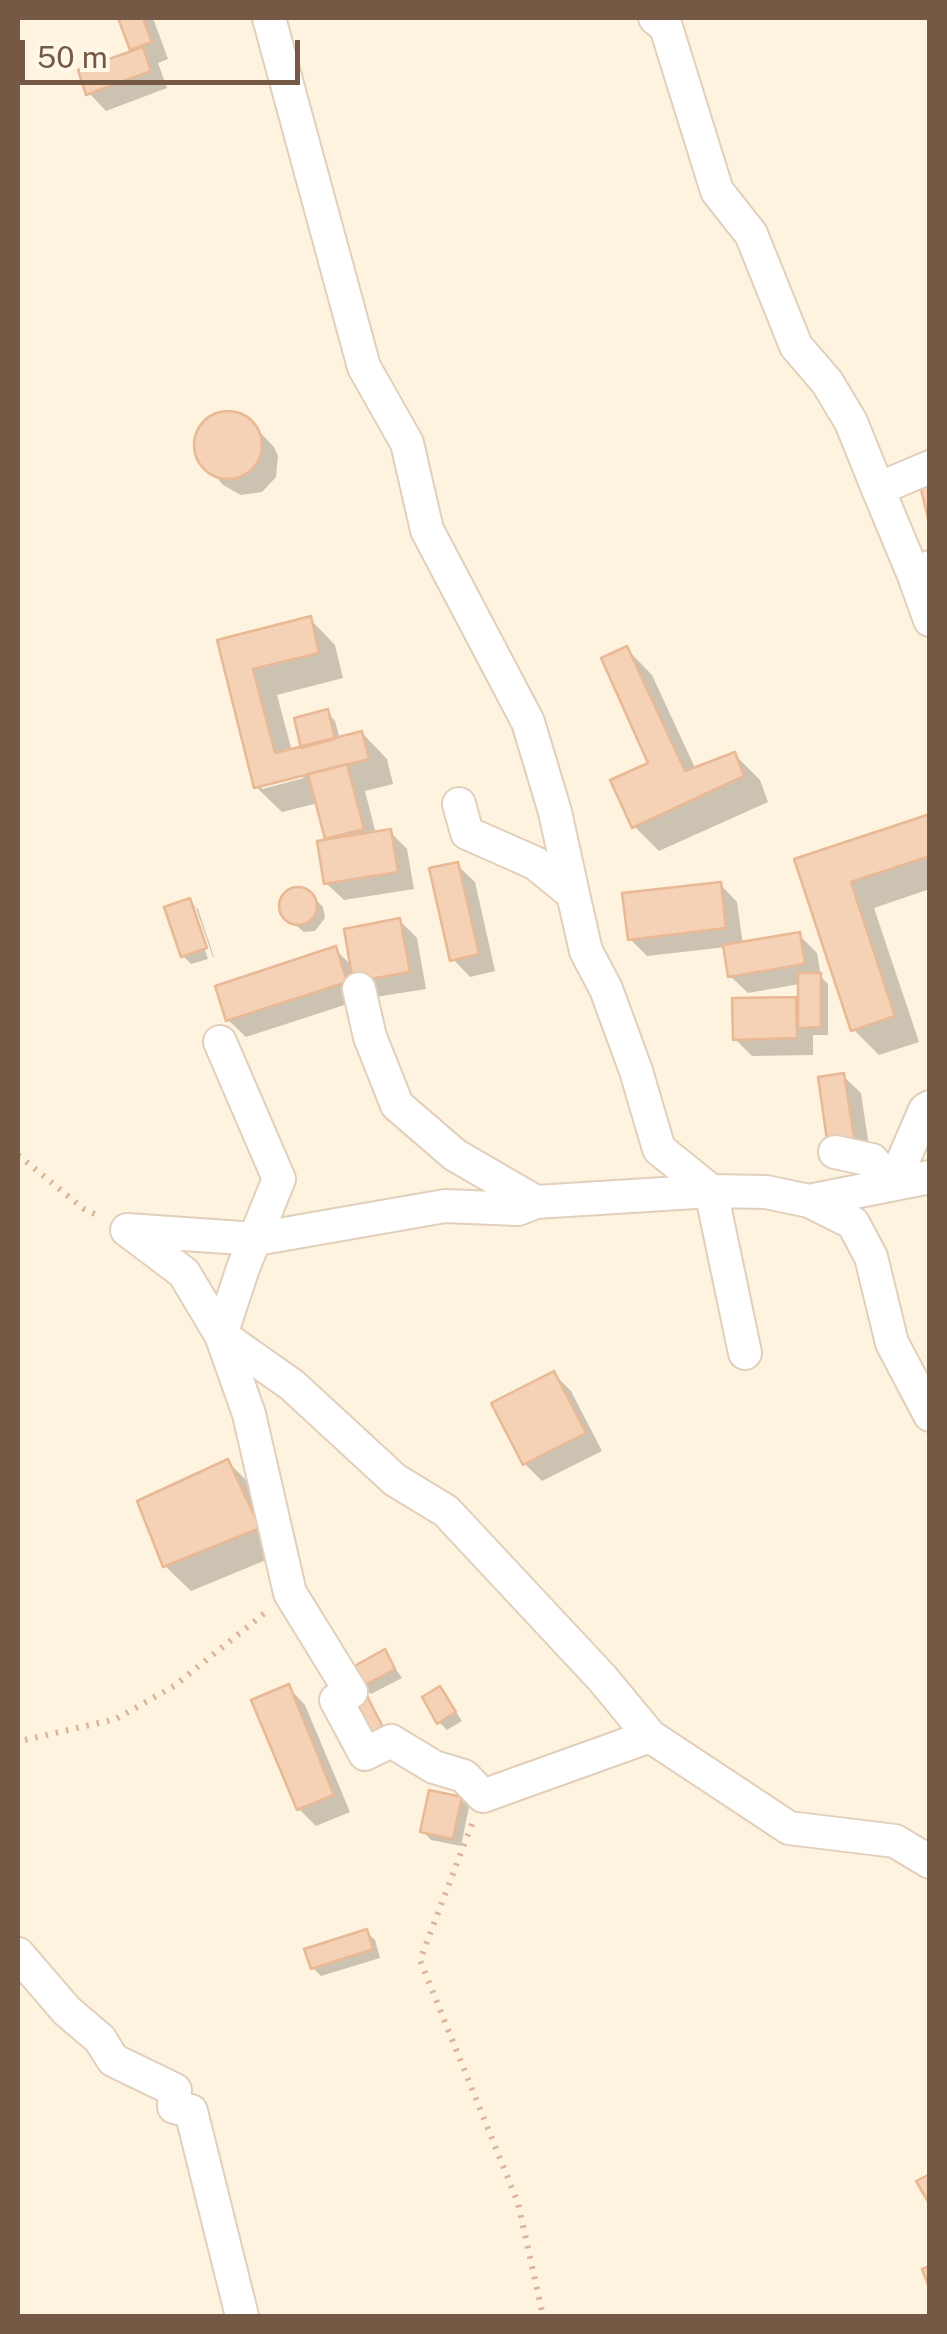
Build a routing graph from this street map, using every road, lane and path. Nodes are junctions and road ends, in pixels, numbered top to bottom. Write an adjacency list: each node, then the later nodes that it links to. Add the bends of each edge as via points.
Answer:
1 (269, 18): 8 (street, via 364,367 407,442 428,530 528,722)
2 (655, 18): 4 (street, via 666,27 717,190 751,234 796,346 851,422)
3 (930, 466): 4 (street)
4 (878, 489): 5 (street)
5 (921, 570): 6 (street)
6 (930, 620)
7 (458, 804): 8 (street, via 466,833 535,864)
8 (573, 894): 16 (street, via 586,951 606,988 659,1148)
9 (359, 989): 18 (street, via 397,1105 455,1154)
10 (220, 1042): 20 (street, via 279,1180)
11 (930, 1107): 15 (street)
12 (835, 1152): 15 (street, via 872,1160)
13 (18, 1155): 19 (path, via 84,1209)
14 (930, 1177): 15 (street)
15 (893, 1184): 17 (street)
16 (712, 1191): 17 (street); 18 (street); 22 (street)
17 (809, 1201): 23 (street, via 854,1224 871,1257 892,1343)
18 (536, 1202): 20 (street, via 518,1209 396,1212)
19 (127, 1230): 20 (street); 21 (street, via 184,1273)
20 (256, 1239): 21 (street)
21 (221, 1335): 24 (street, via 249,1414); 25 (street, via 292,1385 395,1480 446,1510)
22 (745, 1353)
23 (930, 1415)
24 (290, 1594): 26 (path, via 174,1686 116,1719); 27 (street, via 352,1692 336,1700 365,1754 391,1741 464,1776)
25 (650, 1736): 27 (street); 28 (street, via 789,1828 895,1841)
26 (24, 1740)
27 (482, 1796): 31 (path, via 420,1960 518,2203)
28 (930, 1862)
29 (18, 1954): 30 (street, via 113,2060 176,2090 174,2107 191,2111)
30 (242, 2316)
31 (544, 2316)

